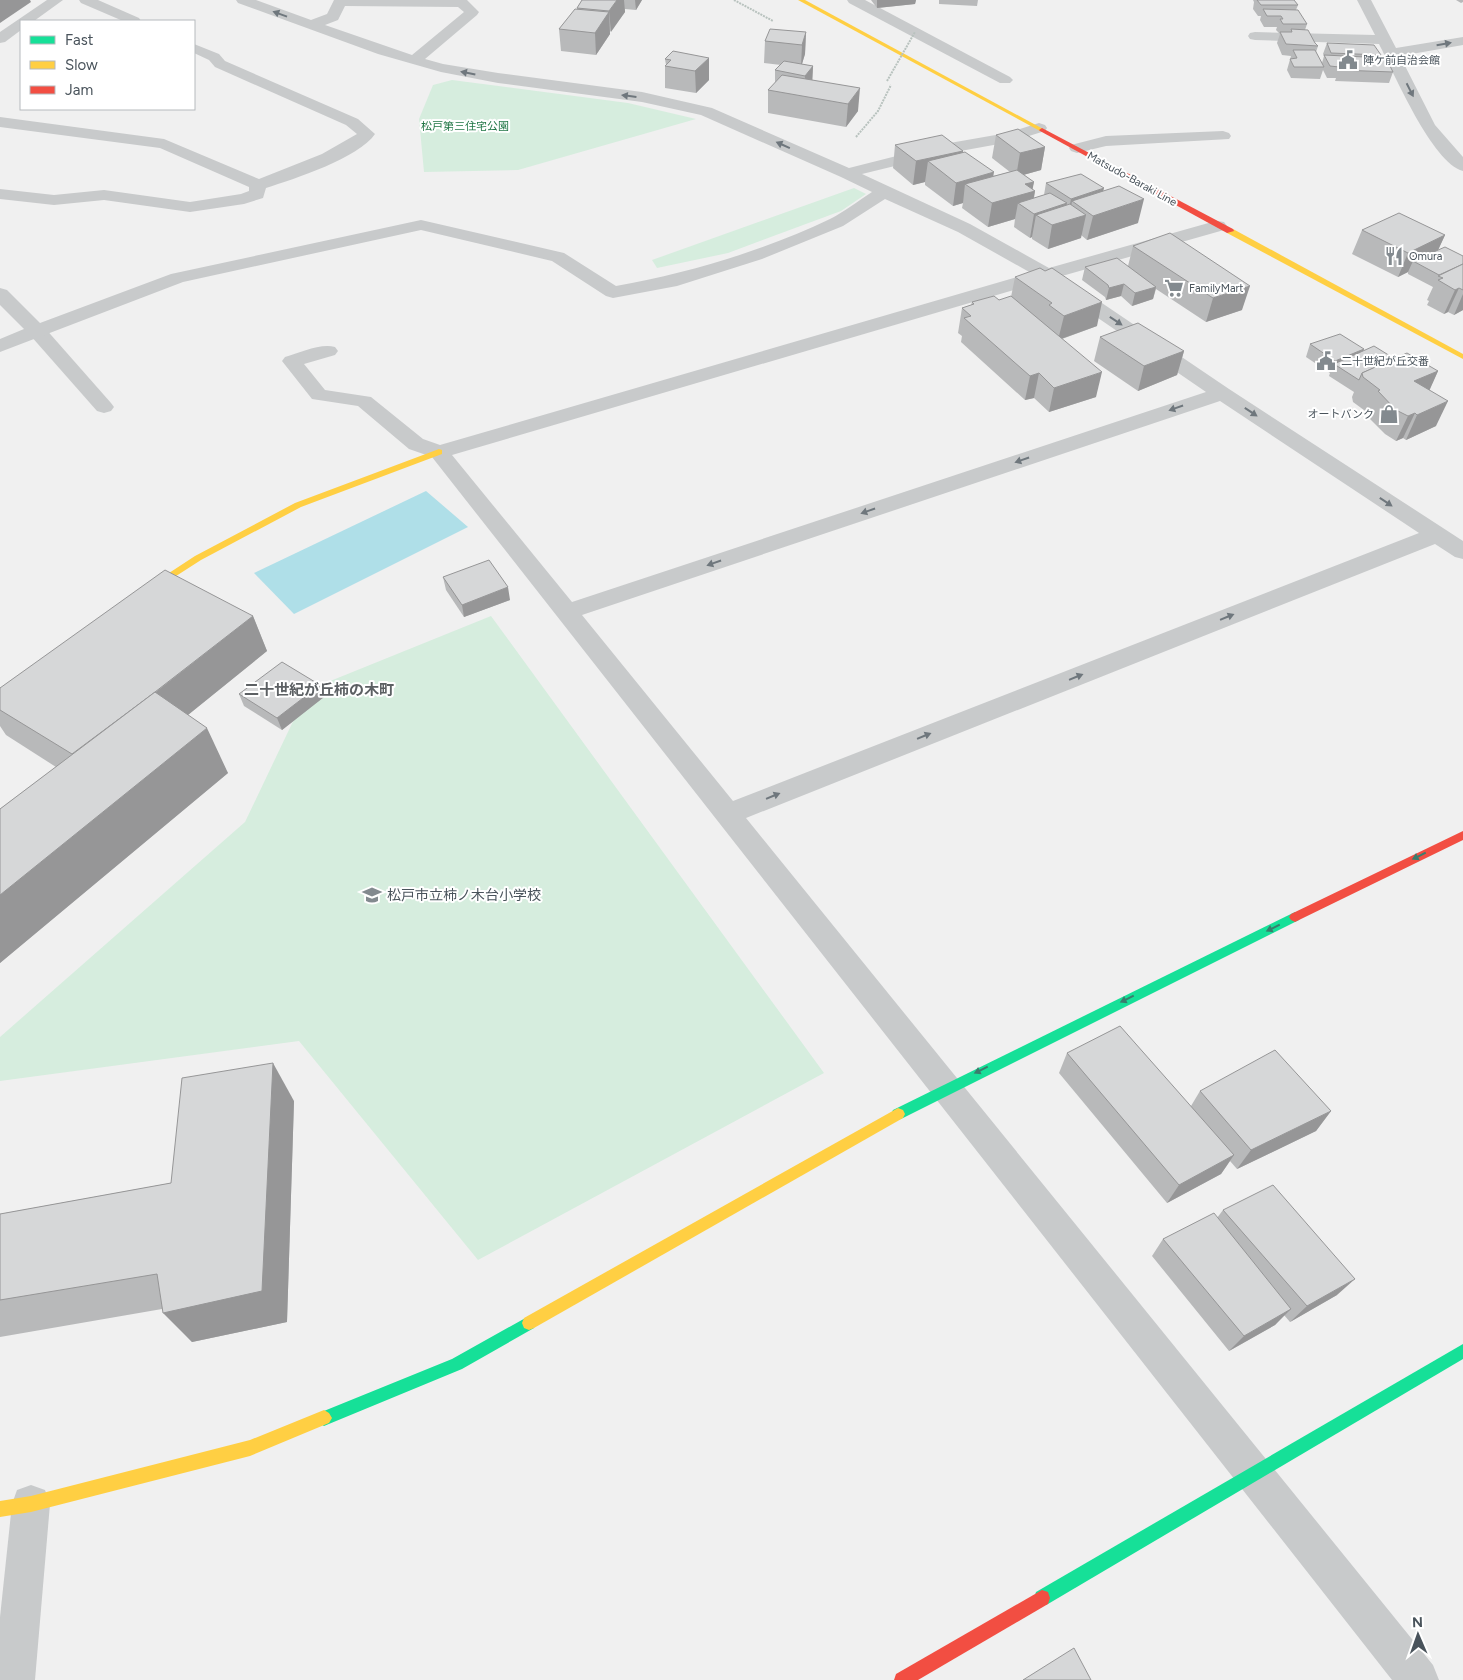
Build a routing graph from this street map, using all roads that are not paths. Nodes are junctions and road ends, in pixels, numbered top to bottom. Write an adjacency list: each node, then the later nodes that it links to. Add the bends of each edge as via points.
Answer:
1 (56, 0): 7 (street)
2 (86, 0): 8 (street)
3 (243, 0): 10 (street, one-way to 3)
4 (801, 0): 19 (street, Matsudo-Baraki Line)
5 (854, 0): 17 (street)
6 (1364, 0): 14 (street)
7 (27, 20)
8 (132, 20)
9 (20, 25): 12 (street)
10 (311, 25): 16 (street); 16 (street, via 333,17 340,2 462,3 472,12)
11 (1255, 36): 14 (street)
12 (0, 39)
13 (1463, 41): 14 (street, one-way to 13)
14 (1388, 47): 23 (street, one-way to 23, via 1428,126)
15 (195, 48): 26 (street, via 214,57 220,64 352,122 367,134 302,171)
16 (416, 60): 25 (street, one-way to 16, via 706,111 642,97 441,68)
17 (1005, 80)
18 (0, 122): 26 (street, via 164,144)
19 (1039, 128): 22 (street, Matsudo-Baraki Line); 25 (street)
20 (1223, 136): 22 (street, via 1106,142)
21 (1463, 144): 23 (street)
22 (1077, 148): 29 (street, Matsudo-Baraki Line)
23 (1445, 148): 24 (street)
24 (1463, 166)
25 (847, 173): 27 (street)
26 (258, 185): 28 (street, via 257,194 244,199 190,207 104,196 54,200)
27 (884, 192): 30 (street, via 964,228); 32 (street, via 837,222 756,255 651,286 613,292 558,257 421,225 178,278)
28 (0, 194)
29 (1218, 226): 30 (street); 35 (street, Matsudo-Baraki Line)
30 (1047, 274): 36 (street, one-way to 36); 38 (street)
31 (0, 294): 32 (street)
32 (37, 331): 33 (street); 37 (street)
33 (0, 346)
34 (328, 351): 38 (street, via 292,361 319,395 364,402 416,444)
35 (1463, 358)
36 (1222, 393): 39 (street, one-way to 39); 42 (street, one-way to 42)
37 (104, 407)
38 (439, 452): 41 (street, via 298,505 198,558); 42 (street)
39 (1436, 535): 40 (street); 43 (street, one-way to 39)
40 (1463, 552)
41 (135, 599)
42 (567, 612): 43 (street)
43 (728, 814): 45 (street)
44 (1463, 835): 45 (street, one-way to 45)
45 (947, 1088): 47 (street); 48 (street, via 457,1364 250,1448)
46 (1463, 1351): 47 (street)
47 (1255, 1473): 50 (street); 51 (street)
48 (16, 1507): 49 (street)
49 (14, 1680)
50 (902, 1680)
51 (1418, 1680)

